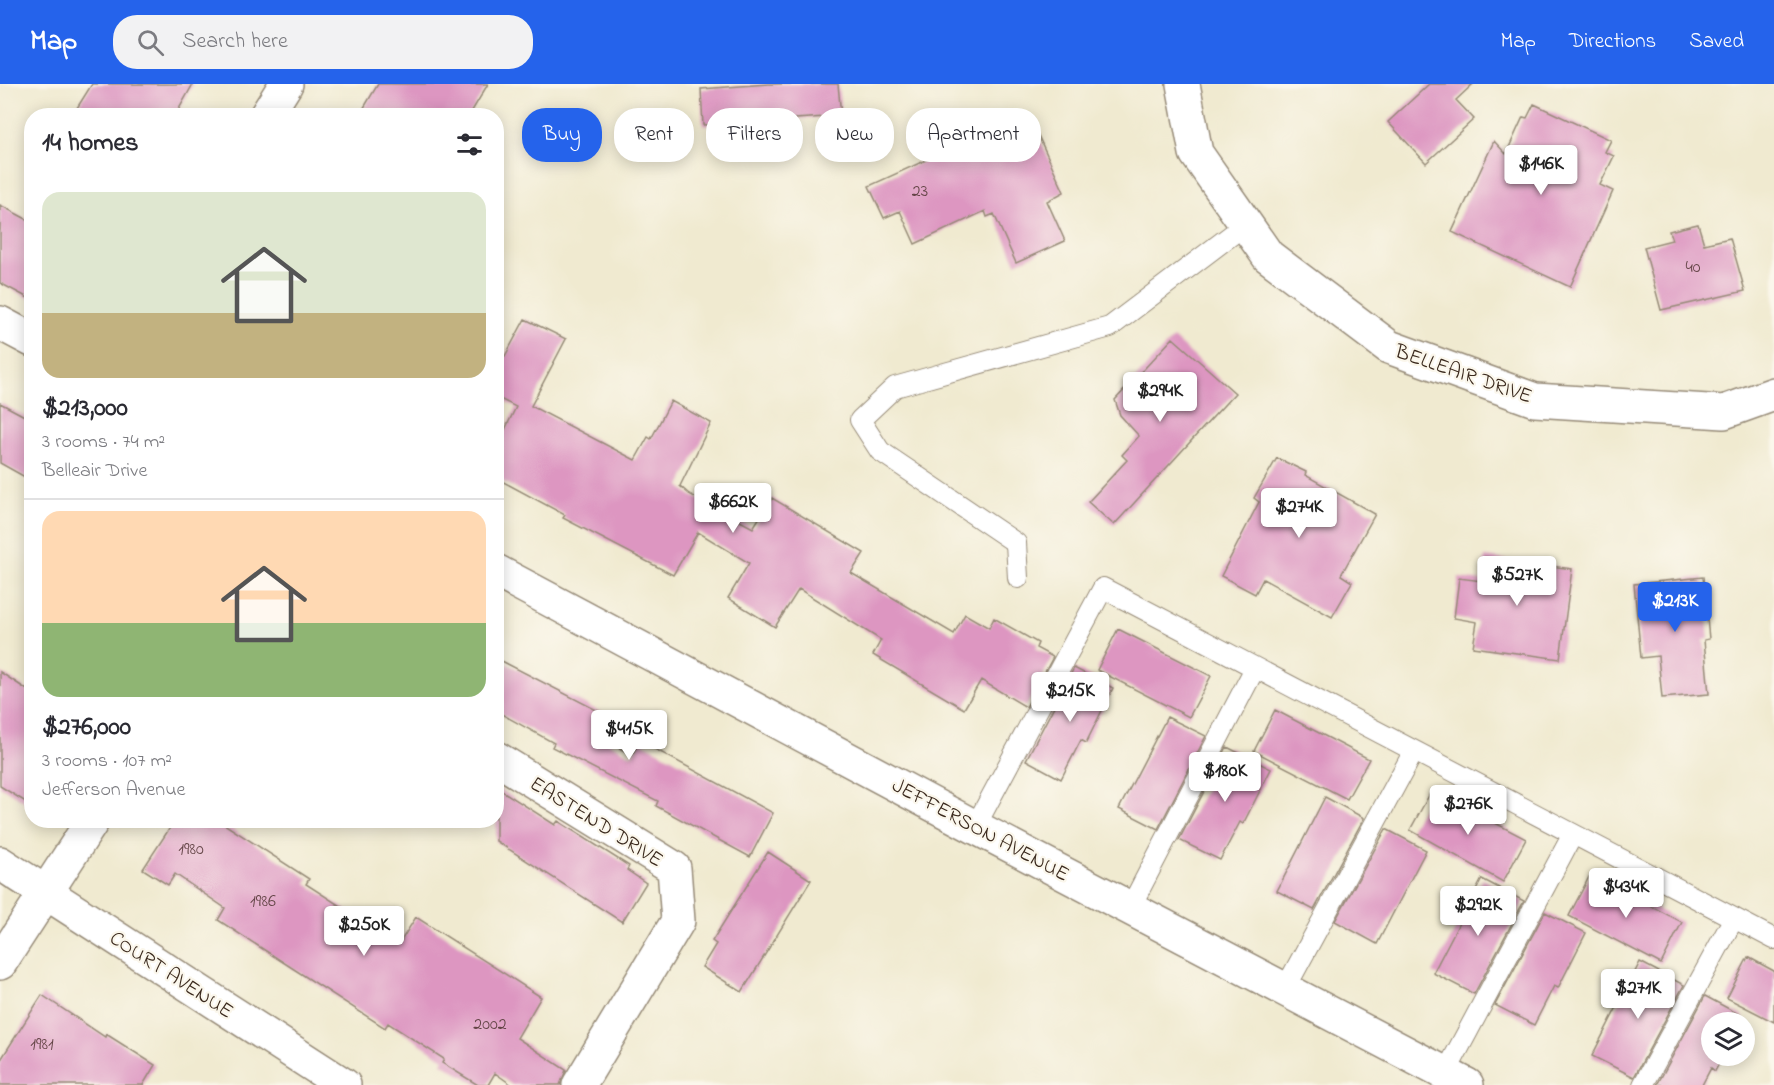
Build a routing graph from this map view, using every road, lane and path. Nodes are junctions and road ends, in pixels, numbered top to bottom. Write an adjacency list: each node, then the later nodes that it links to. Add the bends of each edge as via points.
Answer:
1 (286, 84): 3 (street)
2 (1183, 84): 4 (street, BELLEAIR DRIVE, via 1196,153)
3 (271, 108)
4 (1246, 224): 7 (street, BELLEAIR DRIVE, via 1268,256 1389,347 1535,400 1724,412); 9 (lane, via 1110,327 895,387 860,420 880,451 1016,543)
5 (0, 323): 6 (street)
6 (24, 336)
7 (1774, 394)
8 (504, 575): 13 (street, JEFFERSON AVENUE)
9 (1018, 578)
10 (1255, 668): 11 (lane); 13 (lane, via 1102,588); 18 (lane)
11 (1414, 751): 15 (lane); 22 (lane)
12 (504, 763): 25 (street, EASTEND DRIVE, via 674,868 678,921)
13 (975, 827): 18 (street, JEFFERSON AVENUE)
14 (88, 828): 17 (street)
15 (1573, 834): 19 (lane); 23 (lane)
16 (0, 863): 17 (street, COURT AVENUE)
17 (47, 893): 21 (street); 24 (street, COURT AVENUE)
18 (1130, 908): 22 (street, JEFFERSON AVENUE)
19 (1734, 918): 20 (lane); 26 (lane)
20 (1774, 939)
21 (0, 963)
22 (1285, 989): 23 (street, JEFFERSON AVENUE)
23 (1456, 1079)
24 (344, 1085)
25 (579, 1085)
26 (1643, 1085)

